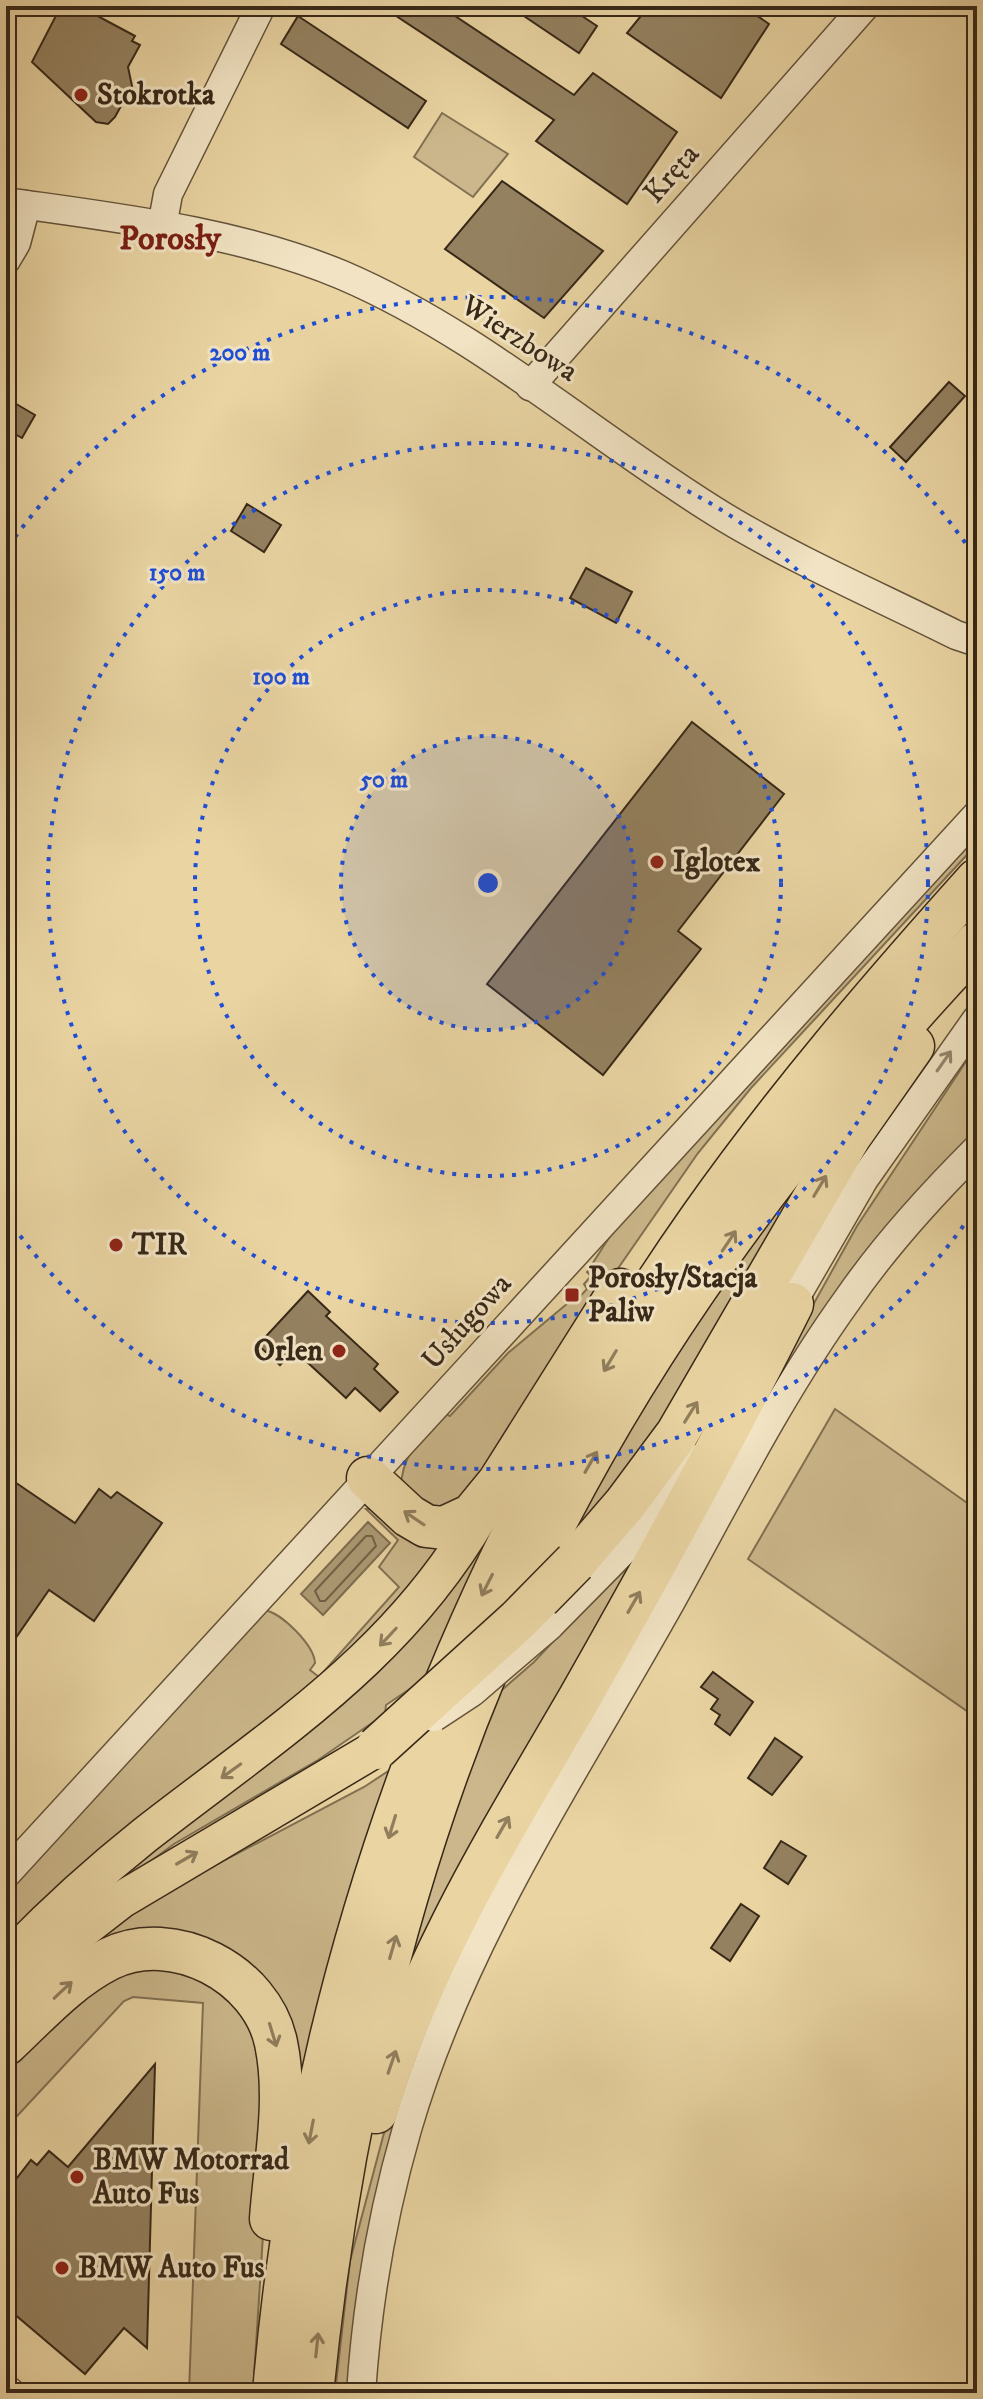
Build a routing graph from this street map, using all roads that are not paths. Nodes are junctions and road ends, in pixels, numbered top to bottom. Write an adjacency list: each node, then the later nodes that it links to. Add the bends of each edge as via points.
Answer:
1 (261, 6): 4 (street, via 198,126 168,194)
2 (865, 6): 6 (street, Kręta)
3 (16, 203): 4 (street, Wierzbowa); 5 (street, via 16,243)
4 (162, 227): 6 (street, Wierzbowa, via 248,244 343,276 412,311)
5 (6, 260)
6 (530, 386): 7 (street, Wierzbowa, via 724,517 811,565)
7 (966, 638): 8 (street, Wierzbowa)
8 (977, 659)
9 (977, 815): 17 (street, Usługowa)
10 (977, 880): 11 (highway)
11 (924, 939): 18 (highway, via 836,1019 743,1121 629,1277); 25 (highway, one-way to 25, via 805,1081 701,1218 584,1405 478,1602 400,1800 348,1970 307,2151)
12 (977, 943): 24 (highway, one-way to 12, via 346,2139 373,2015 433,1814 518,1598 636,1383 738,1227 853,1078)
13 (977, 960): 19 (highway, one-way to 13, bridge, via 518,1620 625,1504 677,1434 850,1136)
14 (977, 1019): 16 (street, one-way to 14, via 872,1167)
15 (977, 1149): 29 (street, via 883,1251 812,1354 509,1886 437,2044 407,2129 374,2272)
16 (792, 1304): 19 (street, bridge, via 656,1513 549,1626 472,1692); 24 (highway, one-way to 16, via 382,2092 435,1954 692,1500)
17 (368, 1478): 18 (highway, one-way to 17, via 472,1515 444,1528 409,1516); 20 (street, Usługowa)
18 (499, 1482): 21 (main road, one-way to 21, via 440,1579 361,1667 104,1868)
19 (377, 1748): 22 (main road, one-way to 19, via 76,1935 121,1900)
20 (6, 1874)
21 (6, 1962)
22 (6, 2006)
23 (6, 2044): 25 (highway, one-way to 25, via 76,1979 111,1958 138,1950 203,1958 242,1984 267,2017 281,2079 271,2223)
24 (322, 2297): 28 (highway, one-way to 24)
25 (275, 2377)
26 (6, 2389): 27 (street)
27 (11, 2393)
28 (312, 2393)
29 (361, 2393)

